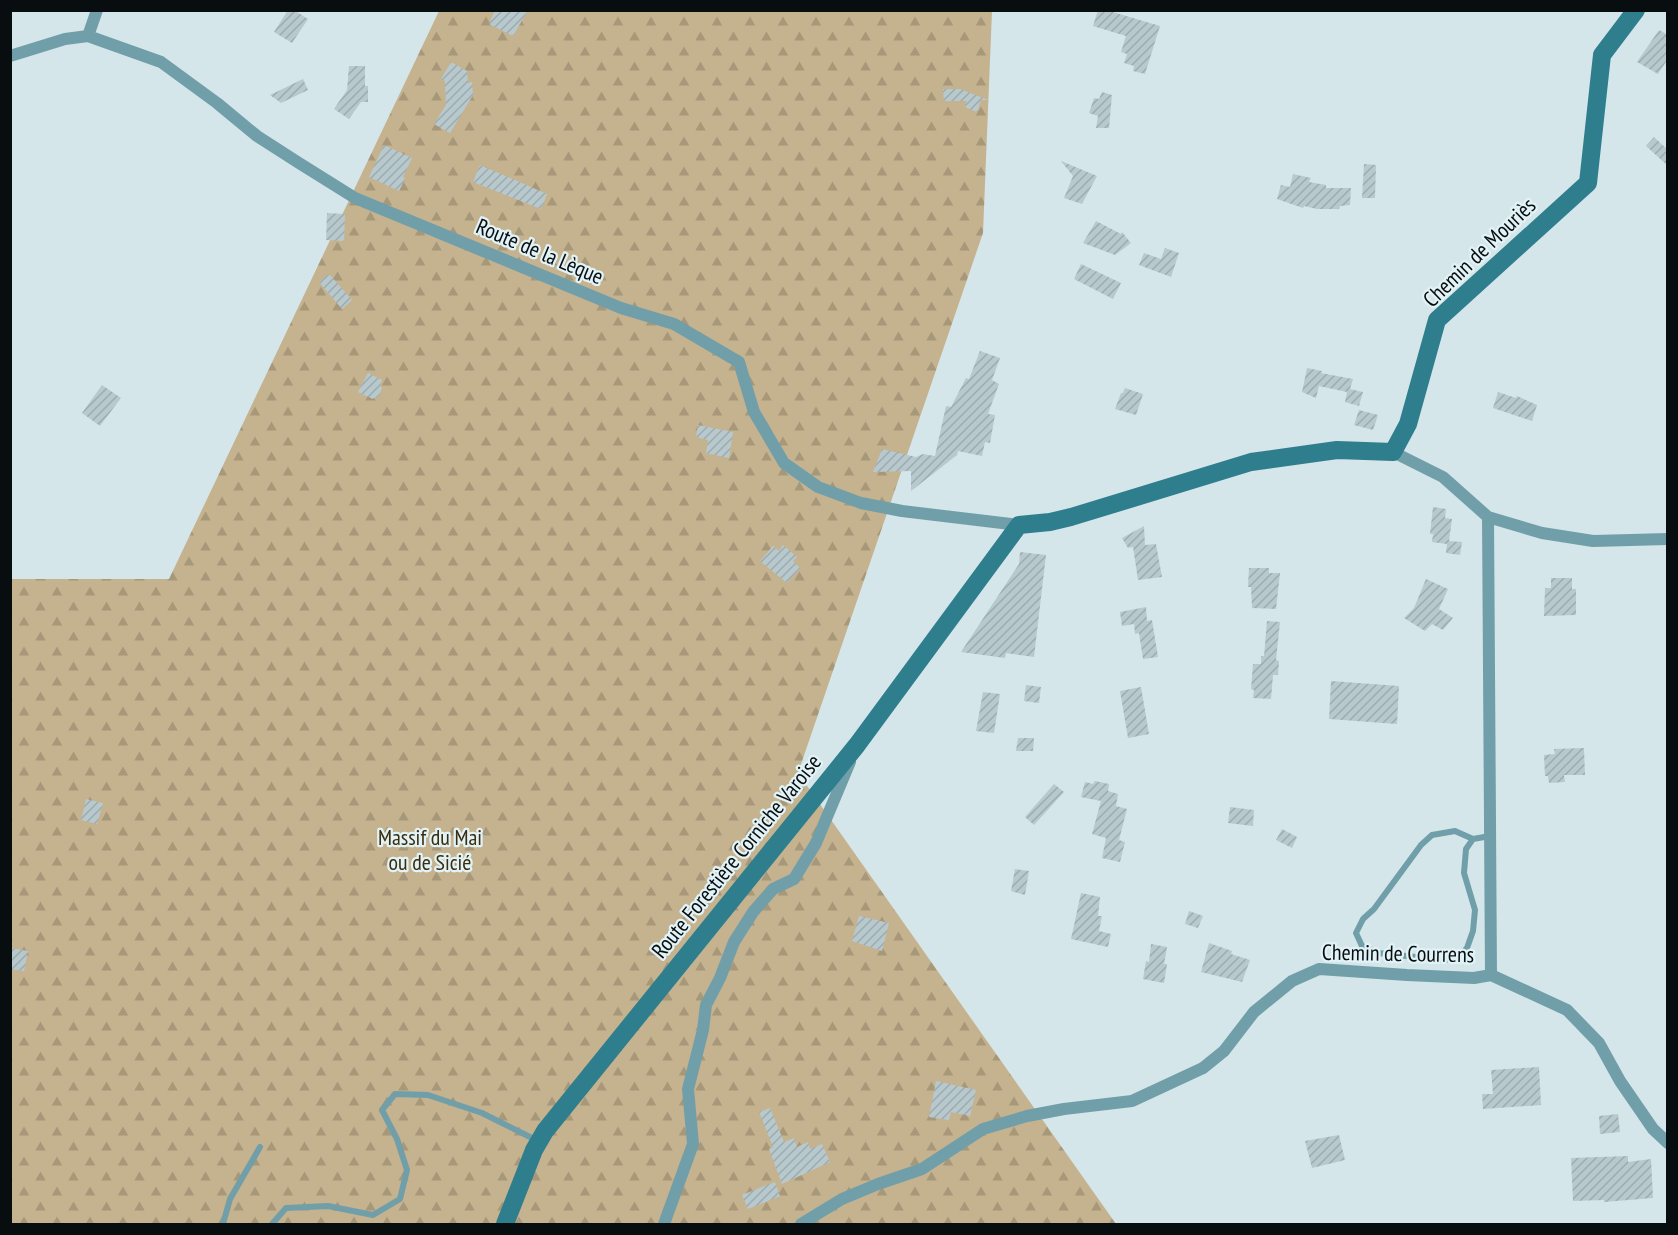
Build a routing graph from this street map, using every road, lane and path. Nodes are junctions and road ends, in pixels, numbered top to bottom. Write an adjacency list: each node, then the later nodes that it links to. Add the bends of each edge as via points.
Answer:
1 (97, 10): 3 (street)
2 (1636, 10): 5 (street, Chemin de Mouriès, via 1602,55 1588,183 1437,320 1408,424)
3 (88, 36): 4 (street, Route de la Lèque); 7 (street, Route de la Lèque, via 161,62 257,136 355,198 621,308 674,324 739,362 754,412 783,463 818,487 861,503 902,511)
4 (10, 56)
5 (1393, 452): 6 (street, via 1443,477); 7 (street, via 1337,450 1251,462 1071,517)
6 (1488, 517): 8 (street, via 1542,533 1593,541); 10 (street, Chemin de Courrens)
7 (1019, 525): 9 (street, Route Forestière Corniche Varoise)
8 (1668, 538)
9 (857, 745): 13 (street, Route Forestière Corniche Varoise); 19 (street, via 816,843 794,879 773,889 753,912 734,942 706,1005 688,1089 693,1144)
10 (1490, 836): 11 (lane); 12 (street, Chemin de Courrens)
11 (1473, 839): 11 (lane, via 1466,849 1464,873 1475,910 1473,931 1459,957 1444,960 1378,953 1362,946 1356,933 1363,919 1421,845 1432,836 1455,831)
12 (1491, 975): 14 (street, Chemin de Courrens, via 1567,1010 1582,1023 1653,1129); 20 (street, Chemin de Courrens, via 1474,978 1319,969 1292,981 1254,1012 1224,1051 1203,1068 1132,1101 1064,1109 983,1129 922,1169 842,1199)
13 (538, 1142): 17 (lane, via 482,1113 428,1095 395,1094 382,1110 407,1170 400,1199 373,1215 328,1206 286,1208); 18 (street, Route Forestière Corniche Varoise)
14 (1668, 1143)
15 (260, 1147): 16 (lane, via 230,1199)
16 (223, 1224)
17 (272, 1224)
18 (505, 1224)
19 (664, 1224)
20 (801, 1224)

